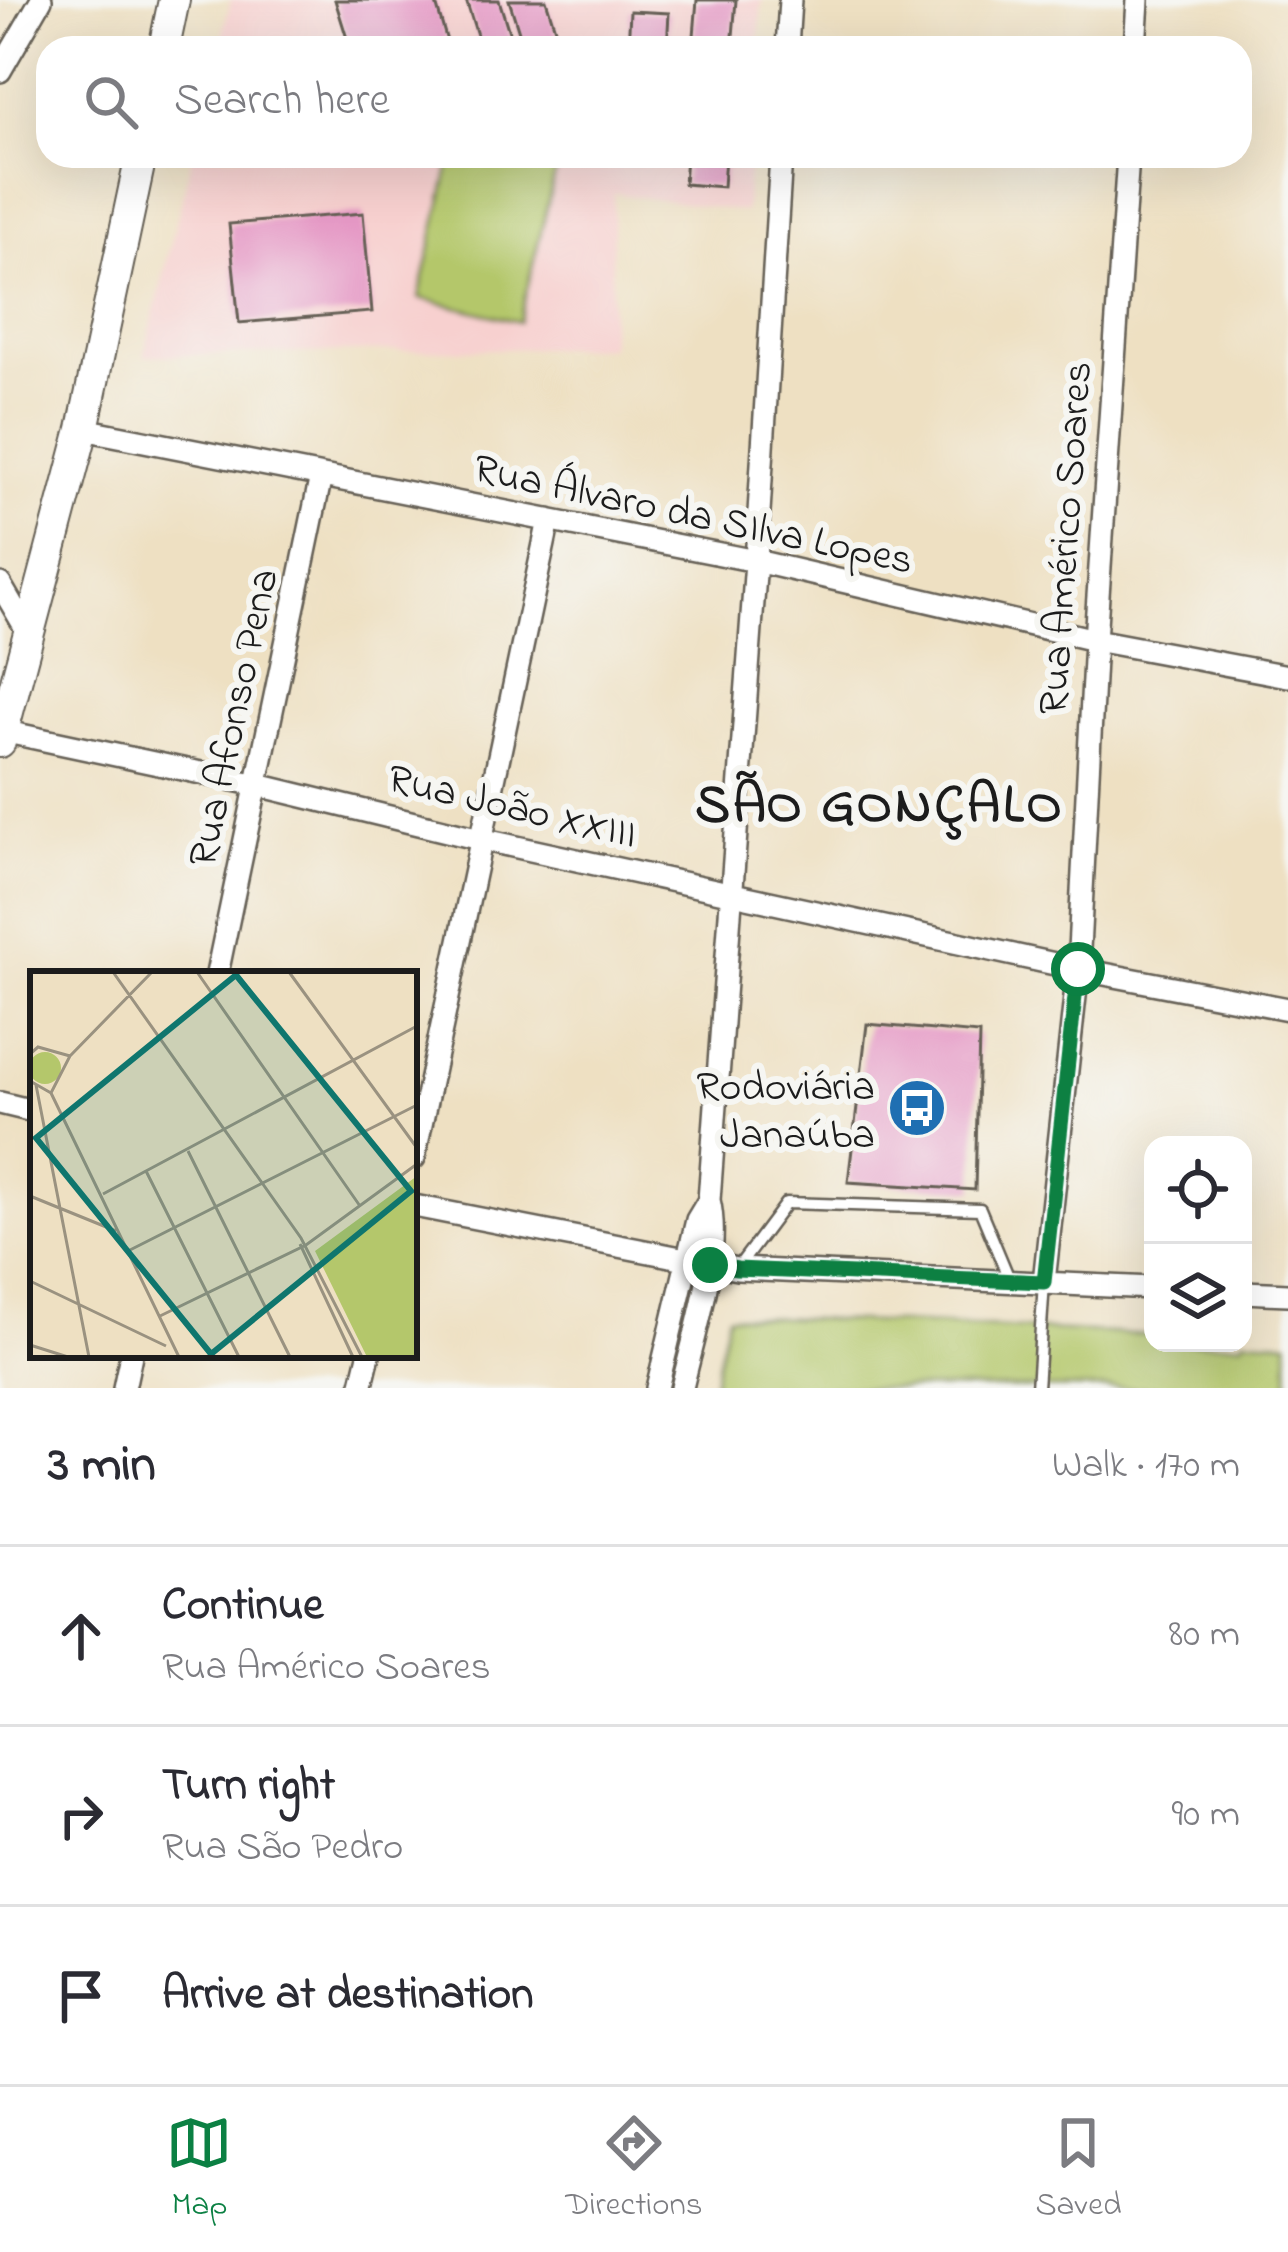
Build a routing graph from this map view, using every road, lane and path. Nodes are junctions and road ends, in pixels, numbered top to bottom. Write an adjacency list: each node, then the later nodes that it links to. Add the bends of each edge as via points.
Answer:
1 (41, 0): 9 (street)
2 (174, 0): 6 (main road)
3 (790, 0): 7 (street)
4 (1138, 0): 8 (street)
5 (0, 22): 9 (street)
6 (166, 36)
7 (788, 36)
8 (1136, 36)
9 (12, 48): 10 (street)
10 (0, 71)
11 (138, 168): 14 (main road)
12 (780, 168): 17 (street)
13 (1127, 168): 20 (street, Rua Américo Soares)
14 (83, 429): 15 (street, Rua Álvaro da SIlva Lopes); 19 (main road)
15 (322, 476): 16 (street, Rua Álvaro da SIlva Lopes); 23 (street, Rua Afonso Pena)
16 (549, 520): 17 (street, Rua Álvaro da SIlva Lopes); 24 (street)
17 (756, 561): 20 (street, Rua Álvaro da SIlva Lopes); 25 (street)
18 (0, 584): 19 (street)
19 (28, 632): 22 (main road)
20 (1095, 640): 21 (street, Rua Álvaro da SIlva Lopes); 26 (street, Rua Américo Soares)
21 (1288, 676)
22 (1, 737): 23 (street, Rua João XXIII)
23 (258, 784): 24 (street, Rua João XXIII); 27 (street, Rua Afonso Pena)
24 (480, 839): 25 (street, Rua João XXIII); 31 (street)
25 (732, 893): 26 (street, Rua João XXIII); 33 (street, via 710,1200 715,1222)
26 (1078, 969): 28 (street, Rua João XXIII); 36 (street, Rua Américo Soares)
27 (218, 971)
28 (1288, 1009)
29 (0, 1103): 30 (street)
30 (30, 1110)
31 (417, 1144)
32 (417, 1207): 33 (street)
33 (699, 1263): 34 (street); 44 (street); 45 (street)
34 (737, 1269): 35 (street); 35 (lane, via 786,1202 980,1209)
35 (1010, 1281): 36 (street)
36 (1044, 1282): 37 (street); 46 (lane)
37 (1144, 1288)
38 (1252, 1292): 39 (street)
39 (1288, 1294)
40 (130, 1358): 42 (street)
41 (368, 1358): 43 (street)
42 (124, 1388)
43 (361, 1388)
44 (657, 1388)
45 (682, 1388)
46 (1037, 1388)

